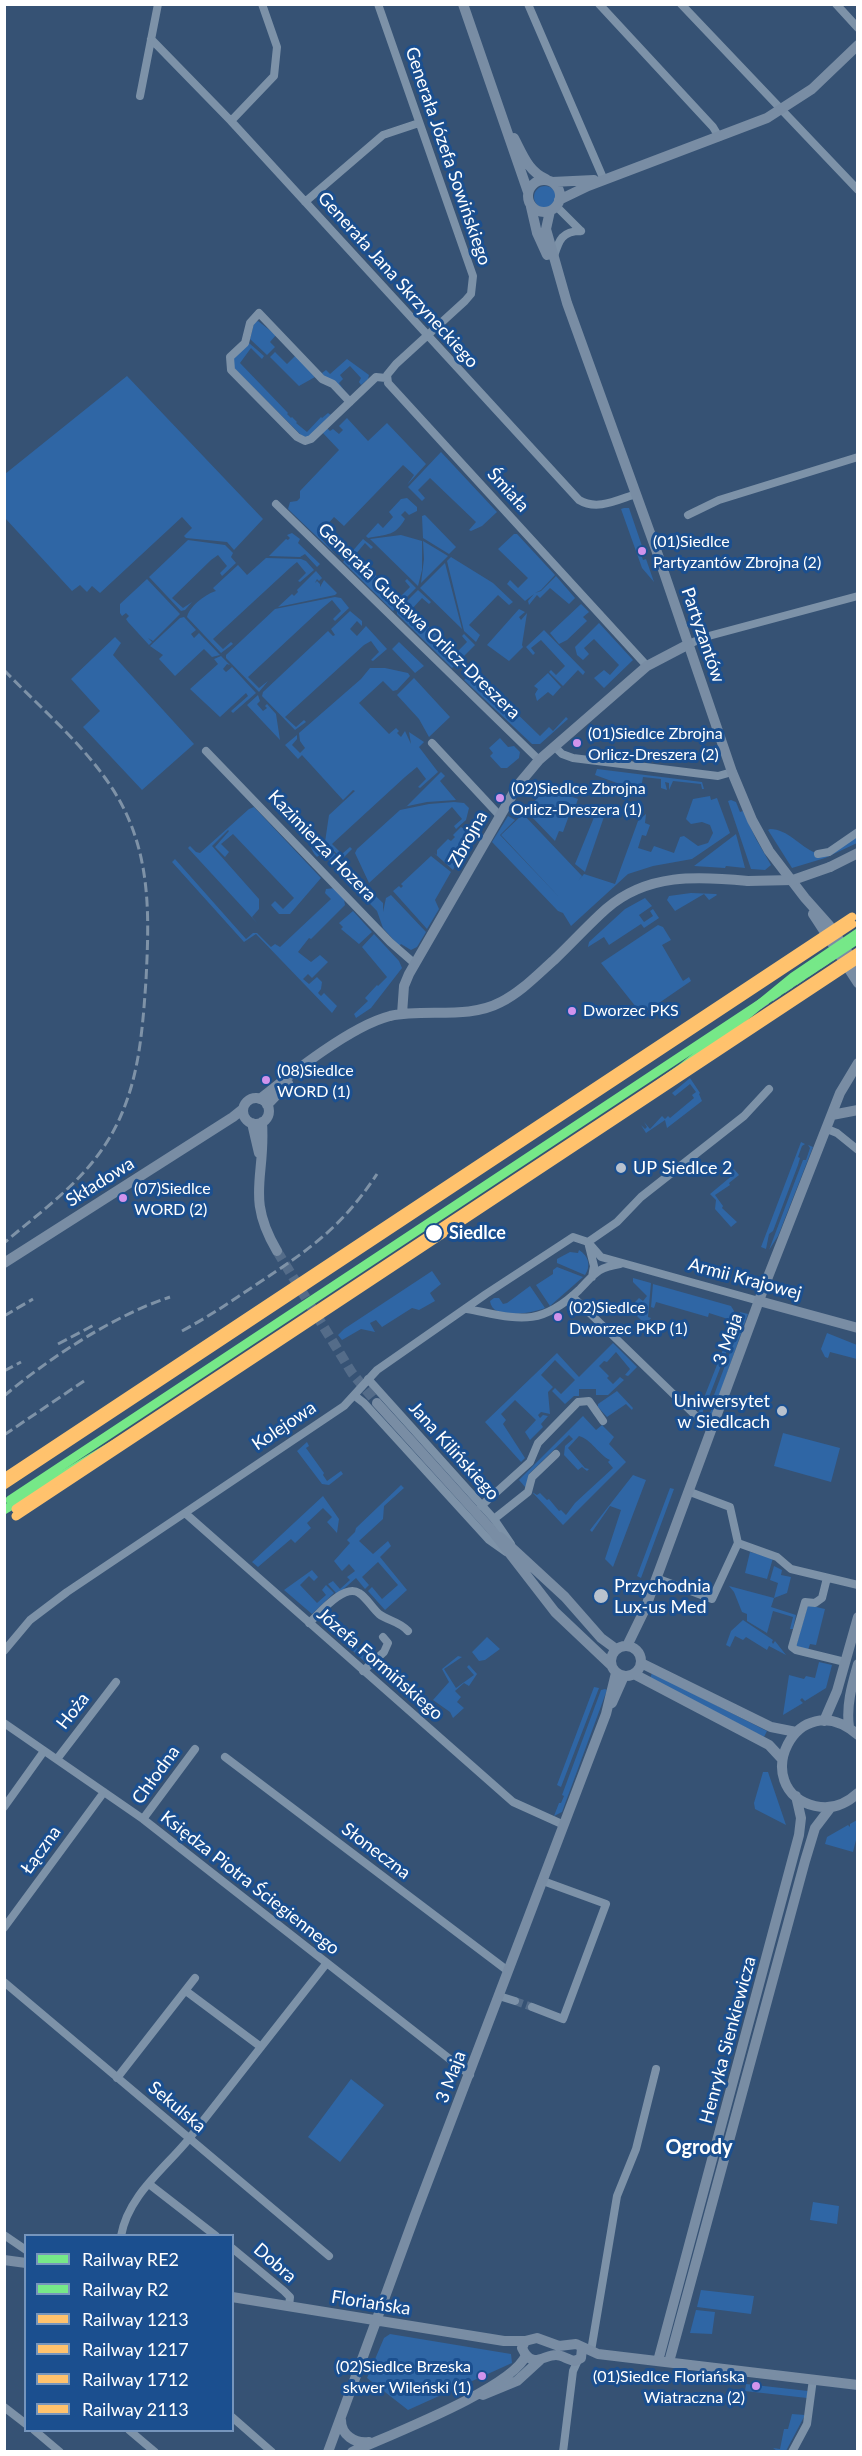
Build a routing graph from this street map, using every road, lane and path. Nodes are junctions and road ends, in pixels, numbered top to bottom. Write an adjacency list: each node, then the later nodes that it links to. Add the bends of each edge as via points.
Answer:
1 (158, 4): 10 (street)
2 (262, 4): 15 (street, via 277,47 274,76)
3 (378, 4): 16 (street, Generała Józefa Sowińskiego)
4 (463, 4): 13 (street)
5 (528, 4): 18 (street)
6 (599, 4): 17 (street)
7 (681, 4): 14 (street)
8 (836, 4): 9 (street)
9 (858, 28)
10 (151, 39): 12 (street); 15 (street, Generała Jana Skrzyneckiego)
11 (858, 45): 14 (street)
12 (140, 96)
13 (501, 111): 19 (street, via 529,168); 21 (street)
14 (781, 111): 17 (street); 20 (street)
15 (231, 121): 22 (street, Generała Jana Skrzyneckiego)
16 (419, 123): 22 (street, via 383,135); 27 (street, Generała Józefa Sowińskiego, via 473,276 471,294)
17 (719, 137): 18 (street)
18 (606, 179): 19 (street); 23 (street)
19 (549, 181): 21 (street, via 533,184); 23 (street, via 559,190)
20 (858, 190)
21 (528, 192): 24 (street)
22 (305, 202): 27 (street, Generała Jana Skrzyneckiego)
23 (555, 205): 24 (street, via 540,212); 25 (street, Partyzantów, via 546,229); 25 (street, via 581,231 561,237)
24 (531, 207): 26 (street, Partyzantów, via 537,233)
25 (553, 259): 26 (street, Partyzantów)
26 (567, 303): 31 (street, Partyzantów)
27 (426, 336): 28 (street); 31 (street, Generała Jana Skrzyneckiego, via 579,500 596,506)
28 (386, 378): 29 (street, via 376,377); 36 (street, Śmiała)
29 (350, 402): 29 (street, via 333,384 322,379 259,313 250,323 245,343 230,357 231,370 301,440 311,439)
30 (858, 457): 33 (street, via 719,500)
31 (636, 494): 35 (street, Partyzantów)
32 (276, 504): 40 (street, Generała Gustawa Orlicz-Dreszera)
33 (688, 515)
34 (858, 596): 35 (street)
35 (689, 644): 36 (street, Zbrojna); 41 (street, Partyzantów)
36 (647, 666): 38 (street, Zbrojna)
37 (432, 743): 42 (street)
38 (555, 747): 40 (street, Zbrojna); 41 (street, via 573,758 718,776)
39 (206, 751): 47 (street, Kazimierza Hozera)
40 (539, 760): 42 (street, Zbrojna)
41 (732, 772): 46 (street, Partyzantów, via 759,833)
42 (500, 816): 47 (street, Zbrojna)
43 (858, 832): 45 (street, via 829,852)
44 (858, 853): 50 (street, bridge, via 792,880 692,877 651,883 606,909 526,985 500,1003 473,1011)
45 (818, 854)
46 (804, 898): 48 (street, Partyzantów); 49 (street, Partyzantów)
47 (414, 963): 50 (street, Zbrojna, via 404,986)
48 (858, 968)
49 (858, 983)
50 (402, 1014): 53 (street, via 366,1025 291,1073)
51 (858, 1063): 56 (street, 3 Maja, via 846,1080)
52 (769, 1089): 61 (street, via 744,1116)
53 (264, 1102): 54 (street, Składowa, via 248,1100); 57 (street, via 268,1117)
54 (243, 1109): 57 (street); 59 (street, Składowa)
55 (858, 1110): 56 (street)
56 (832, 1115): 58 (street, 3 Maja)
57 (253, 1122): 59 (street, Składowa); 62 (street, via 260,1156 260,1212)
58 (827, 1129): 60 (street); 68 (street, 3 Maja)
59 (213, 1130): 63 (street, Składowa)
60 (858, 1150)
61 (588, 1242): 64 (street, Armii Krajowej, via 601,1257); 65 (street, via 594,1266); 66 (street, Kolejowa, via 573,1237)
62 (278, 1251)
63 (4, 1263)
64 (624, 1263): 65 (street, via 603,1267); 68 (street, Armii Krajowej)
65 (592, 1277): 67 (street)
66 (486, 1294): 69 (street, Kolejowa); 70 (street)
67 (572, 1296): 70 (street, via 537,1317 517,1319); 76 (street, via 696,1416)
68 (759, 1301): 71 (street, Armii Krajowej); 76 (street, 3 Maja)
69 (467, 1309): 70 (street); 72 (street, Kolejowa)
70 (490, 1313)
71 (858, 1328)
72 (368, 1379): 73 (street, Kolejowa); 79 (street, Jana Kilińskiego)
73 (355, 1396): 80 (street, Kolejowa); 83 (street, Jana Kilińskiego, via 489,1540)
74 (377, 1403): 81 (street, Jana Kilińskiego)
75 (603, 1421): 79 (street, via 589,1401 578,1402 538,1443 530,1462)
76 (715, 1423): 78 (street, 3 Maja)
77 (556, 1454): 81 (street, via 532,1477 528,1492)
78 (690, 1492): 82 (street, via 730,1507); 84 (street, 3 Maja)
79 (482, 1506): 81 (street, Jana Kilińskiego)
80 (184, 1513): 88 (street, Józefa Formińskiego); 92 (street, Kolejowa, via 57,1599 30,1620)
81 (492, 1524): 83 (street, Jana Kilińskiego)
82 (738, 1543): 84 (street, via 712,1599); 85 (street, via 777,1557 791,1569)
83 (510, 1550): 91 (street, Jana Kilińskiego, via 565,1597 601,1638); 97 (street, Jana Kilińskiego, via 555,1612)
84 (657, 1578): 91 (street, 3 Maja)
85 (827, 1578): 86 (street); 93 (street, via 822,1599 805,1602 792,1647)
86 (858, 1585)
87 (858, 1617): 93 (street)
88 (309, 1623): 89 (street, via 340,1594 352,1591); 96 (street, Józefa Formińskiego)
89 (408, 1630)
90 (383, 1637): 96 (street, via 387,1648)
91 (626, 1649): 94 (street); 97 (street, 3 Maja, via 611,1656)
92 (4, 1651)
93 (845, 1662): 99 (street)
94 (641, 1663): 97 (street); 102 (street, via 771,1727)
95 (858, 1664): 101 (street, via 850,1693)
96 (363, 1671): 115 (street, Józefa Formińskiego, via 513,1802)
97 (621, 1672): 108 (street, Jana Kilińskiego, via 768,1745); 115 (street, 3 Maja)
98 (116, 1683): 107 (street, Hoża)
99 (824, 1721): 101 (street); 102 (street)
100 (4, 1723): 105 (street, Księdza Piotra Ściegiennego)
101 (849, 1727): 103 (street)
102 (796, 1732): 108 (street)
103 (858, 1735)
104 (195, 1749): 114 (street, Chłodna)
105 (44, 1751): 107 (street, Księdza Piotra Ściegiennego); 112 (street)
106 (225, 1757): 119 (street, Słoneczna)
107 (57, 1759): 109 (street, Księdza Piotra Ściegiennego)
108 (782, 1759): 111 (street, Henryka Sienkiewicza, via 784,1779)
109 (104, 1792): 114 (street, Księdza Piotra Ściegiennego); 117 (street, Łączna)
110 (857, 1794): 113 (street)
111 (796, 1796): 113 (street, via 814,1806); 146 (street, Henryka Sienkiewicza, via 801,1818 799,1835)
112 (4, 1807)
113 (831, 1807): 147 (street, Henryka Sienkiewicza, via 815,1828 804,1861)
114 (143, 1820): 118 (street, Księdza Piotra Ściegiennego)
115 (564, 1825): 116 (street, 3 Maja)
116 (543, 1881): 119 (street, 3 Maja); 125 (street, via 606,1904 563,2019)
117 (4, 1928)
118 (326, 1964): 126 (street); 128 (street, Księdza Piotra Ściegiennego)
119 (508, 1971): 123 (street, 3 Maja)
120 (195, 1978): 122 (street)
121 (4, 1982): 129 (street, Sekulska)
122 (186, 1990): 126 (street); 129 (street)
123 (499, 1996): 124 (street); 128 (street, 3 Maja)
124 (515, 2001)
125 (532, 2007)
126 (261, 2047): 130 (street)
127 (656, 2069): 144 (street, via 636,2149 617,2196)
128 (470, 2075): 142 (street, 3 Maja)
129 (117, 2078): 130 (street, Sekulska)
130 (189, 2138): 131 (street); 137 (street, Sekulska)
131 (149, 2184): 132 (street, via 129,2208); 133 (street)
132 (121, 2234)
133 (215, 2234)
134 (5, 2237): 135 (street)
135 (24, 2249)
136 (234, 2250): 141 (street, Dobra, via 284,2290 290,2297)
137 (329, 2256)
138 (4, 2260): 139 (street)
139 (24, 2263)
140 (234, 2297): 141 (street, Floriańska)
141 (289, 2306): 142 (street, Floriańska)
142 (377, 2321): 143 (street, Floriańska, via 504,2341); 152 (street, 3 Maja)
143 (524, 2348): 144 (street, via 534,2338 557,2346 573,2343); 145 (street); 150 (street, via 517,2367)
144 (582, 2357): 145 (street, via 556,2355); 146 (street); 163 (street)
145 (540, 2360): 150 (street, via 511,2384)
146 (658, 2361): 147 (street)
147 (669, 2362): 148 (street)
148 (813, 2379): 149 (street); 164 (street, via 807,2424)
149 (858, 2385)
150 (471, 2398): 157 (street)
151 (4, 2407): 154 (street)
152 (341, 2417): 157 (street, via 342,2428 351,2439 361,2443); 161 (street, 3 Maja)
153 (234, 2419): 160 (street)
154 (24, 2422)
155 (36, 2432): 158 (street)
156 (131, 2432): 159 (street)
157 (375, 2441): 162 (street)
158 (60, 2451)
159 (155, 2451)
160 (272, 2451)
161 (328, 2451)
162 (352, 2451)
163 (563, 2451)
164 (792, 2451)

